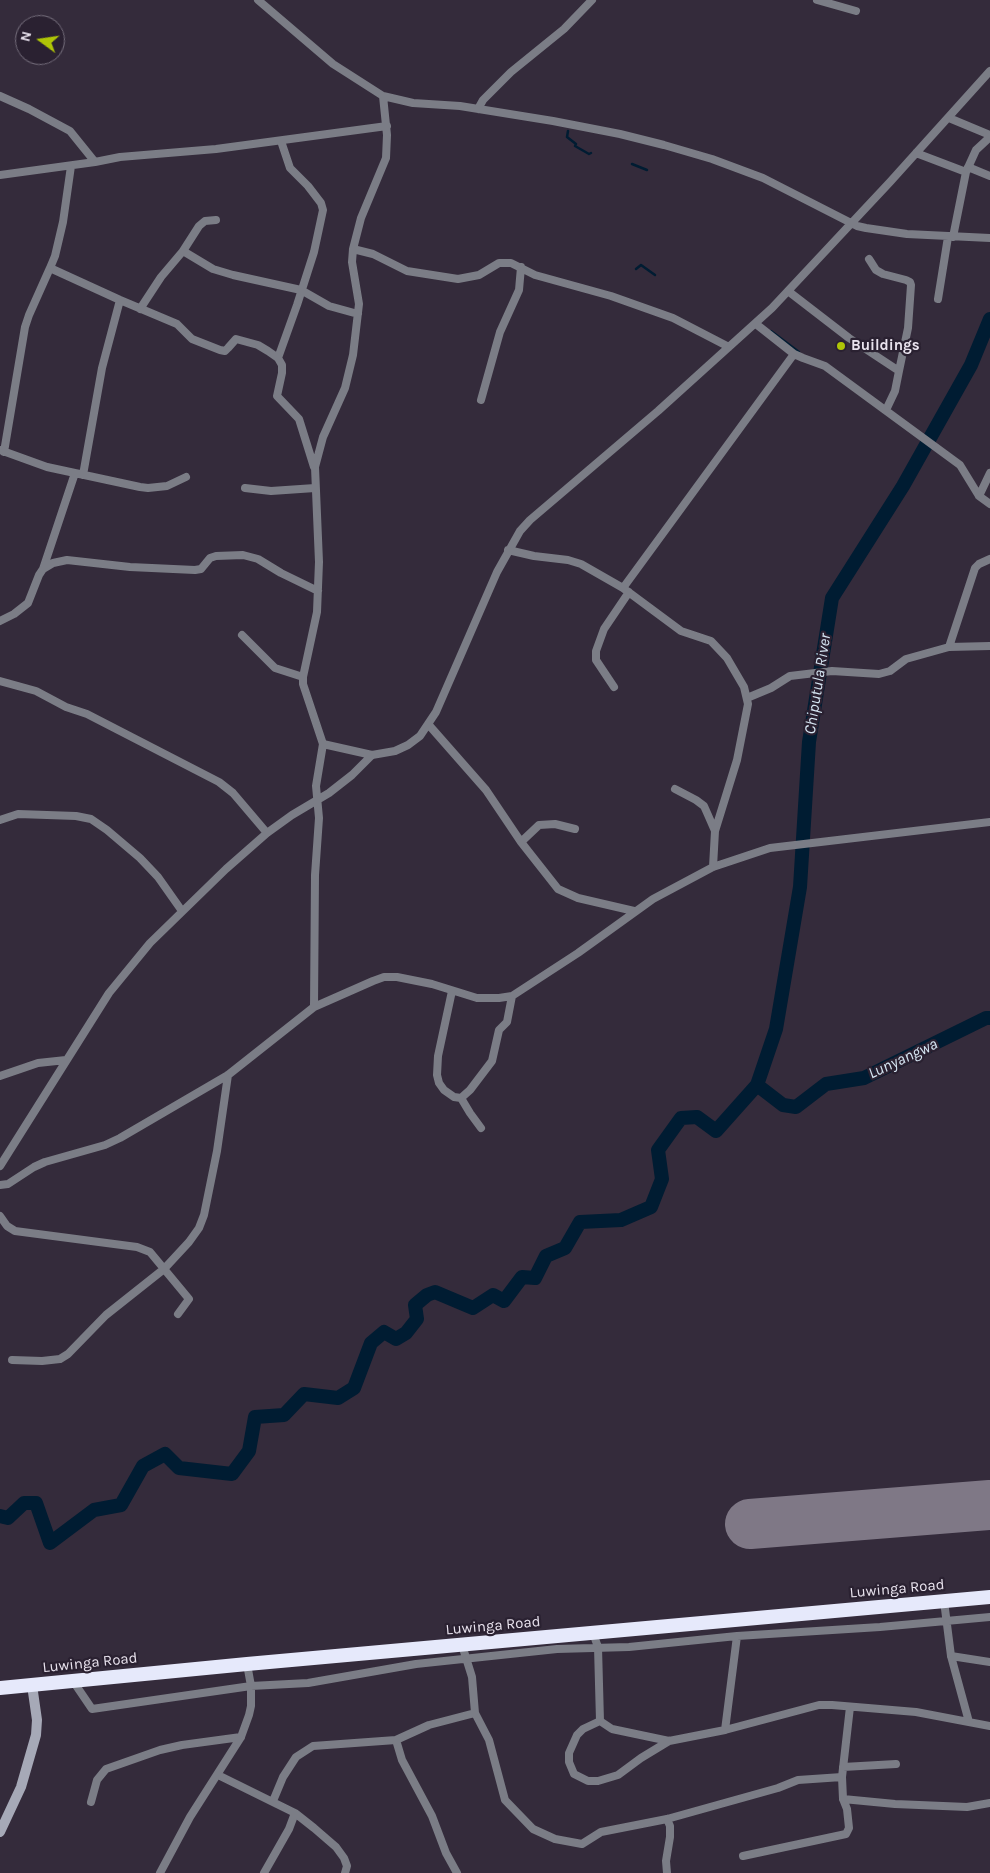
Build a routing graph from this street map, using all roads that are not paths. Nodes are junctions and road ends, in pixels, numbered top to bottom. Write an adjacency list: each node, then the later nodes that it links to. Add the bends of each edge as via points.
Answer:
1 (258, 0): 7 (street, via 333,64)
2 (592, 0): 8 (street, via 564,29 510,72)
3 (817, 0): 4 (street)
4 (856, 11)
5 (990, 71): 9 (street)
6 (0, 96): 14 (street, via 70,131)
7 (384, 96): 8 (street, via 413,103); 10 (street)
8 (478, 109): 20 (street, via 620,134 712,159 764,179)
9 (948, 118): 11 (street); 13 (street)
10 (387, 126): 12 (street); 23 (street, via 386,158 361,218)
11 (990, 136): 16 (street, via 976,150)
12 (282, 141): 14 (street); 28 (street, via 290,168 321,203 322,210 317,239)
13 (916, 153): 16 (street); 20 (street)
14 (96, 162): 15 (street)
15 (71, 166): 17 (street); 27 (street, via 63,222)
16 (967, 170): 18 (street); 21 (street)
17 (0, 175)
18 (990, 176)
19 (216, 220): 24 (street, via 199,226)
20 (852, 223): 21 (street, via 907,234); 29 (street)
21 (951, 237): 22 (street); 30 (street)
22 (990, 238)
23 (353, 248): 26 (street, via 407,271 443,277 470,278 504,262); 33 (street)
24 (183, 251): 28 (street, via 228,273); 32 (street)
25 (868, 259): 38 (street, via 876,270 906,280 911,285 908,328)
26 (522, 267): 35 (street, via 535,275 611,296 673,318); 39 (street, via 519,290 500,332)
27 (50, 268): 31 (street); 41 (street, via 25,327)
28 (301, 290): 33 (street, via 330,306); 37 (street)
29 (788, 291): 34 (street); 38 (street)
30 (938, 299)
31 (120, 300): 32 (street); 45 (street, via 100,377)
32 (140, 309): 37 (street, via 177,324 192,339 220,350 225,351 233,341 240,339 258,345)
33 (358, 314): 42 (street, via 345,388 323,437)
34 (756, 324): 35 (street); 36 (street)
35 (729, 347): 51 (street, via 530,520)
36 (794, 354): 40 (street, via 825,366); 54 (street)
37 (278, 358): 42 (street, via 282,373 277,396 299,419)
38 (899, 371): 40 (street, via 895,391)
39 (481, 400)
40 (886, 410): 49 (street, via 960,465)
41 (2, 451): 43 (street)
42 (314, 468): 48 (street)
43 (74, 473): 45 (street); 53 (street)
44 (990, 473): 49 (street)
45 (83, 475): 46 (street, via 148,488 167,486)
46 (186, 478)
47 (245, 488): 48 (street, via 271,491)
48 (315, 488): 55 (street)
49 (979, 496): 50 (street)
50 (990, 504)
51 (508, 550): 54 (street, via 581,564); 64 (street)
52 (990, 559): 59 (street, via 975,568)
53 (43, 569): 55 (street, via 72,559 120,566 195,570 216,556 243,555 258,559); 56 (street, via 28,603)
54 (626, 590): 62 (street, via 596,650 596,660); 63 (street, via 681,631 711,640 727,658)
55 (318, 591): 60 (street, via 317,612)
56 (0, 622)
57 (242, 634): 60 (street, via 275,668)
58 (990, 646): 59 (street)
59 (949, 647): 63 (street, via 906,659 890,671 879,674 818,672 790,676)
60 (303, 677): 65 (street)
61 (0, 681): 73 (street, via 36,691 87,714 218,782 233,793)
62 (614, 687)
63 (747, 698): 72 (street, via 744,730)
64 (428, 724): 66 (street, via 408,745); 74 (street, via 486,790)
65 (323, 744): 66 (street); 68 (street, via 316,786)
66 (372, 755): 68 (street, via 352,775)
67 (675, 788): 72 (street, via 704,806)
68 (318, 800): 73 (street); 80 (street)
69 (0, 820): 76 (street, via 18,814 91,819 144,862)
70 (989, 821): 75 (street, via 770,848)
71 (575, 829): 74 (street, via 555,824 539,825)
72 (716, 831): 75 (street)
73 (267, 833): 76 (street)
74 (521, 842): 77 (street, via 554,886 578,898)
75 (713, 867): 77 (street, via 670,888)
76 (182, 910): 81 (street, via 125,971)
77 (634, 912): 79 (street)
78 (452, 991): 79 (street, via 477,998); 80 (street, via 397,977 384,978); 84 (street, via 437,1075 444,1090)
79 (512, 996): 84 (street, via 507,1022 499,1030 492,1060)
80 (314, 1007): 82 (street)
81 (66, 1060): 83 (street, via 38,1063); 86 (street)
82 (228, 1075): 87 (street, via 120,1138 45,1162 8,1184); 89 (street, via 204,1215 190,1242)
83 (0, 1076)
84 (462, 1098): 85 (street)
85 (481, 1128)
86 (0, 1166)
87 (0, 1185)
88 (0, 1216): 89 (street, via 15,1231 144,1249)
89 (164, 1269): 90 (street, via 190,1299); 91 (street, via 106,1315 60,1359)
90 (178, 1314)
91 (12, 1360)
92 (990, 1597): 93 (highway, Luwinga Road)
93 (944, 1601): 95 (street); 96 (highway, Luwinga Road)
94 (990, 1617): 95 (street)
95 (947, 1622): 97 (street); 100 (street)
96 (593, 1633): 98 (highway, Luwinga Road); 99 (street)
97 (738, 1636): 99 (street); 113 (street)
98 (462, 1645): 101 (street); 103 (highway, Luwinga Road)
99 (598, 1647): 101 (street); 110 (street)
100 (951, 1656): 102 (street); 111 (street)
101 (466, 1660): 106 (street, via 416,1664 308,1683); 109 (street, via 472,1677)
102 (990, 1662)
103 (247, 1664): 104 (highway, Luwinga Road); 106 (street)
104 (73, 1681): 105 (highway, Luwinga Road); 106 (street, via 92,1709)
105 (32, 1685): 107 (highway, Luwinga Road); 127 (street, via 37,1720 35,1742 21,1787)
106 (251, 1686): 114 (street, via 249,1715)
107 (0, 1688)
108 (850, 1707): 111 (street, via 916,1712); 113 (street, via 819,1705); 118 (street)
109 (475, 1712): 115 (street, via 429,1725); 126 (street, via 489,1740 505,1800 533,1830 555,1839 582,1844 601,1832)
110 (600, 1721): 116 (street, via 612,1729); 116 (street, via 577,1735 569,1753 574,1774 588,1781 618,1775)
111 (969, 1722): 112 (street)
112 (990, 1726)
113 (726, 1730): 116 (street)
114 (241, 1737): 119 (street); 123 (street, via 182,1745 106,1769 97,1780)
115 (396, 1740): 122 (street, via 313,1746 296,1756); 132 (street, via 402,1760)
116 (669, 1742)
117 (896, 1764): 118 (street)
118 (843, 1767): 120 (street)
119 (218, 1775): 122 (street); 129 (street, via 190,1817)
120 (842, 1776): 121 (street); 126 (street, via 798,1780)
121 (843, 1799): 124 (street, via 967,1807); 128 (street, via 849,1828 846,1834)
122 (272, 1801): 125 (street)
123 (91, 1802)
124 (990, 1803)
125 (295, 1813): 130 (street, via 290,1829); 131 (street, via 336,1847 347,1866)
126 (667, 1818): 133 (street, via 670,1837)
127 (0, 1832)
128 (743, 1856)
129 (160, 1873)
130 (264, 1873)
131 (345, 1873)
132 (457, 1873)
133 (667, 1873)

